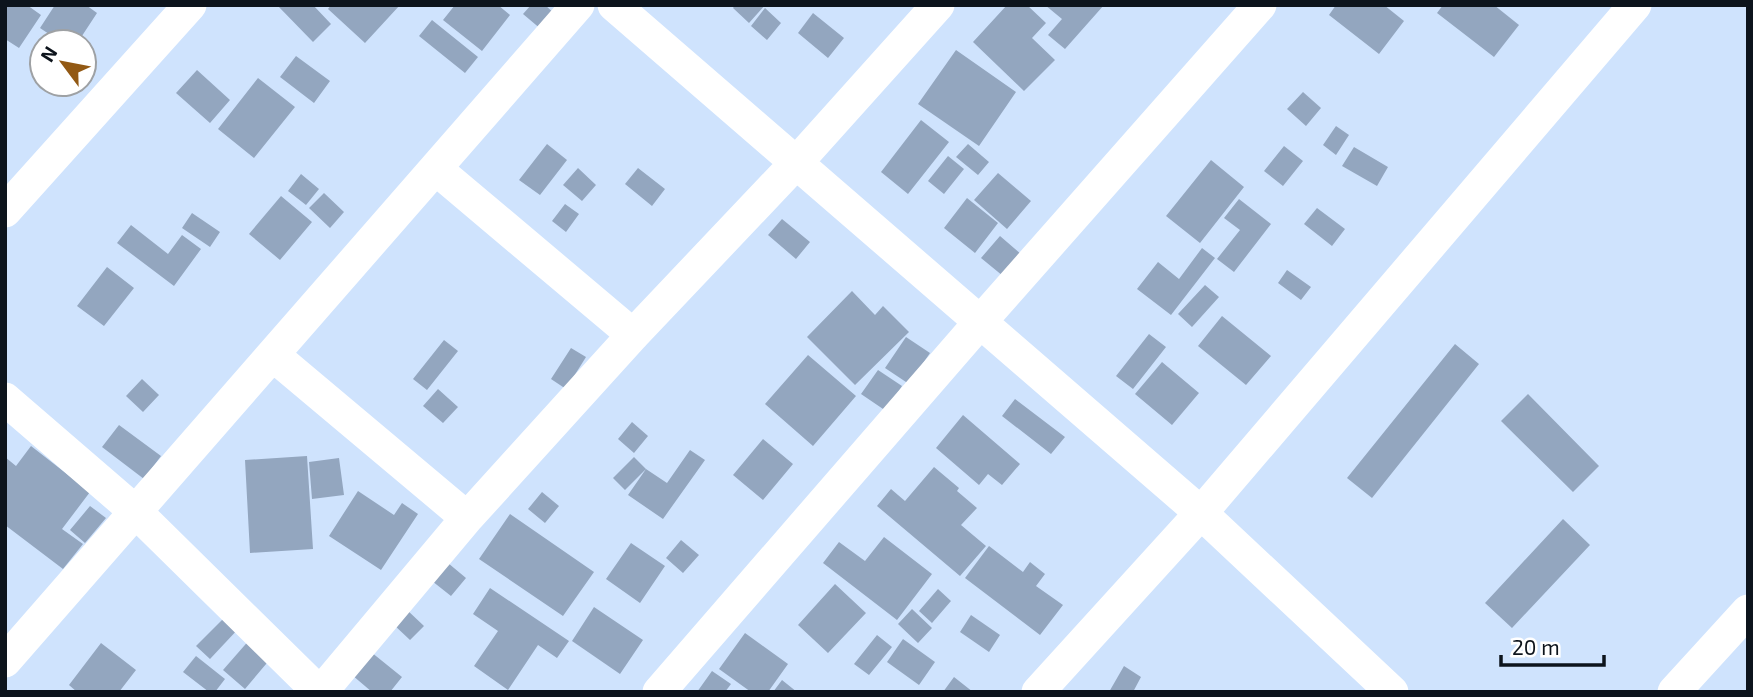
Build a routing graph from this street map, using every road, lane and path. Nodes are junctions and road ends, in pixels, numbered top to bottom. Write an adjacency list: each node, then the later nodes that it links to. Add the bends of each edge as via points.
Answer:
1 (190, 5): 9 (street)
2 (578, 5): 8 (street)
3 (614, 5): 7 (street)
4 (938, 5): 7 (street)
5 (1260, 5): 10 (street)
6 (1634, 6): 15 (street)
7 (797, 162): 10 (street); 11 (street)
8 (436, 169): 11 (street); 12 (street)
9 (10, 196)
10 (981, 321): 15 (street); 20 (street)
11 (633, 335): 16 (street)
12 (273, 355): 14 (street); 16 (street)
13 (5, 399): 14 (street)
14 (136, 512): 18 (street); 19 (street)
15 (1201, 513): 21 (street); 22 (street)
16 (467, 518): 19 (street)
17 (1748, 611): 23 (street)
18 (5, 661)
19 (320, 692)
20 (659, 692)
21 (1038, 692)
22 (1392, 692)
23 (1674, 692)

